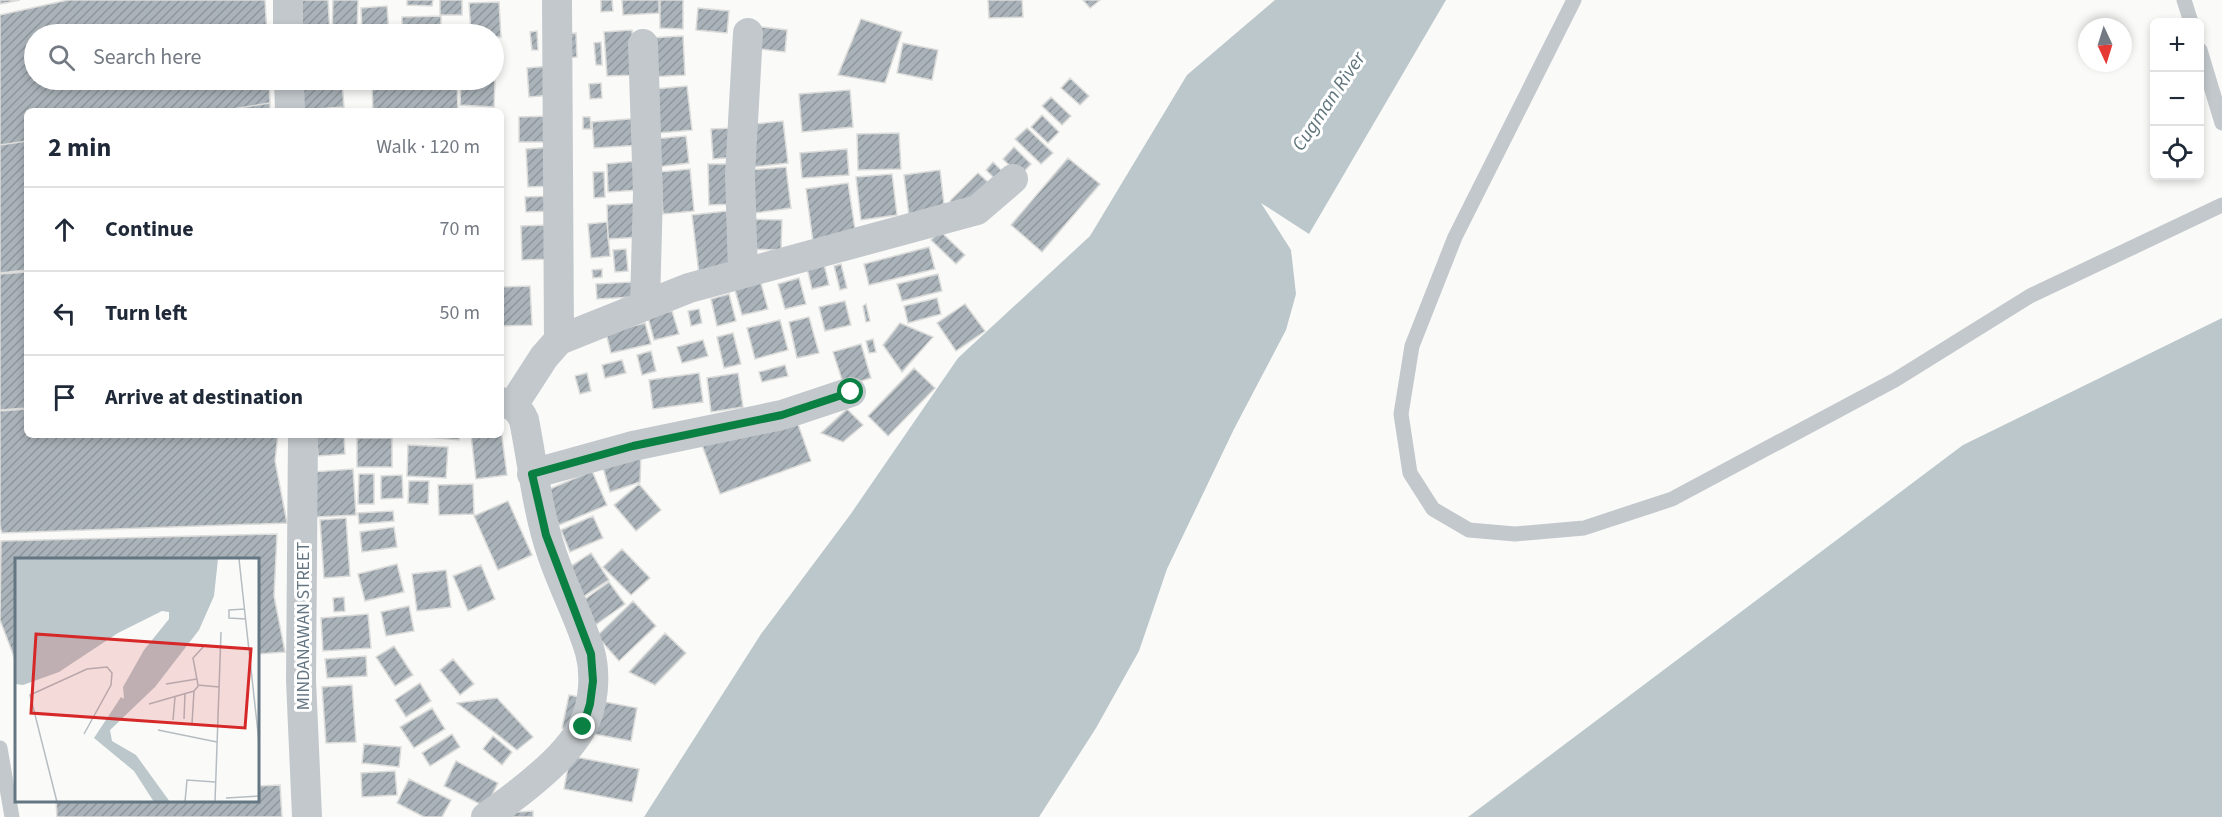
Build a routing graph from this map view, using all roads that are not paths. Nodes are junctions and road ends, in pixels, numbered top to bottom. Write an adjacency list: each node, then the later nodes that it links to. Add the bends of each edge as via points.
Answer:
1 (288, 0): 6 (street)
2 (557, 0): 17 (street)
3 (1574, 0): 14 (lane, via 1455,237 1412,346 1401,414 1410,473 1432,509 1469,530 1515,534 1584,528 1672,499 1895,380 2030,296)
4 (2184, 0): 5 (lane)
5 (2190, 18)
6 (288, 24)
7 (748, 33): 15 (street, via 740,175)
8 (643, 44): 16 (street, via 648,193)
9 (2204, 66): 12 (lane)
10 (289, 90): 11 (street)
11 (290, 108)
12 (2222, 123)
13 (1014, 179): 15 (street, via 977,210)
14 (2222, 205)
15 (743, 273): 16 (street)
16 (645, 304): 17 (street)
17 (559, 340): 19 (street)
18 (851, 392): 21 (street, via 782,415 633,446)
19 (507, 404): 21 (street, via 520,411 524,420)
20 (303, 438): 23 (street, MINDANAWAN STREET, via 301,680)
21 (532, 474): 25 (street, via 546,535 591,654 590,704 583,727 568,747 523,790)
22 (0, 748): 24 (lane)
23 (314, 815)
24 (12, 817)
25 (486, 817)

